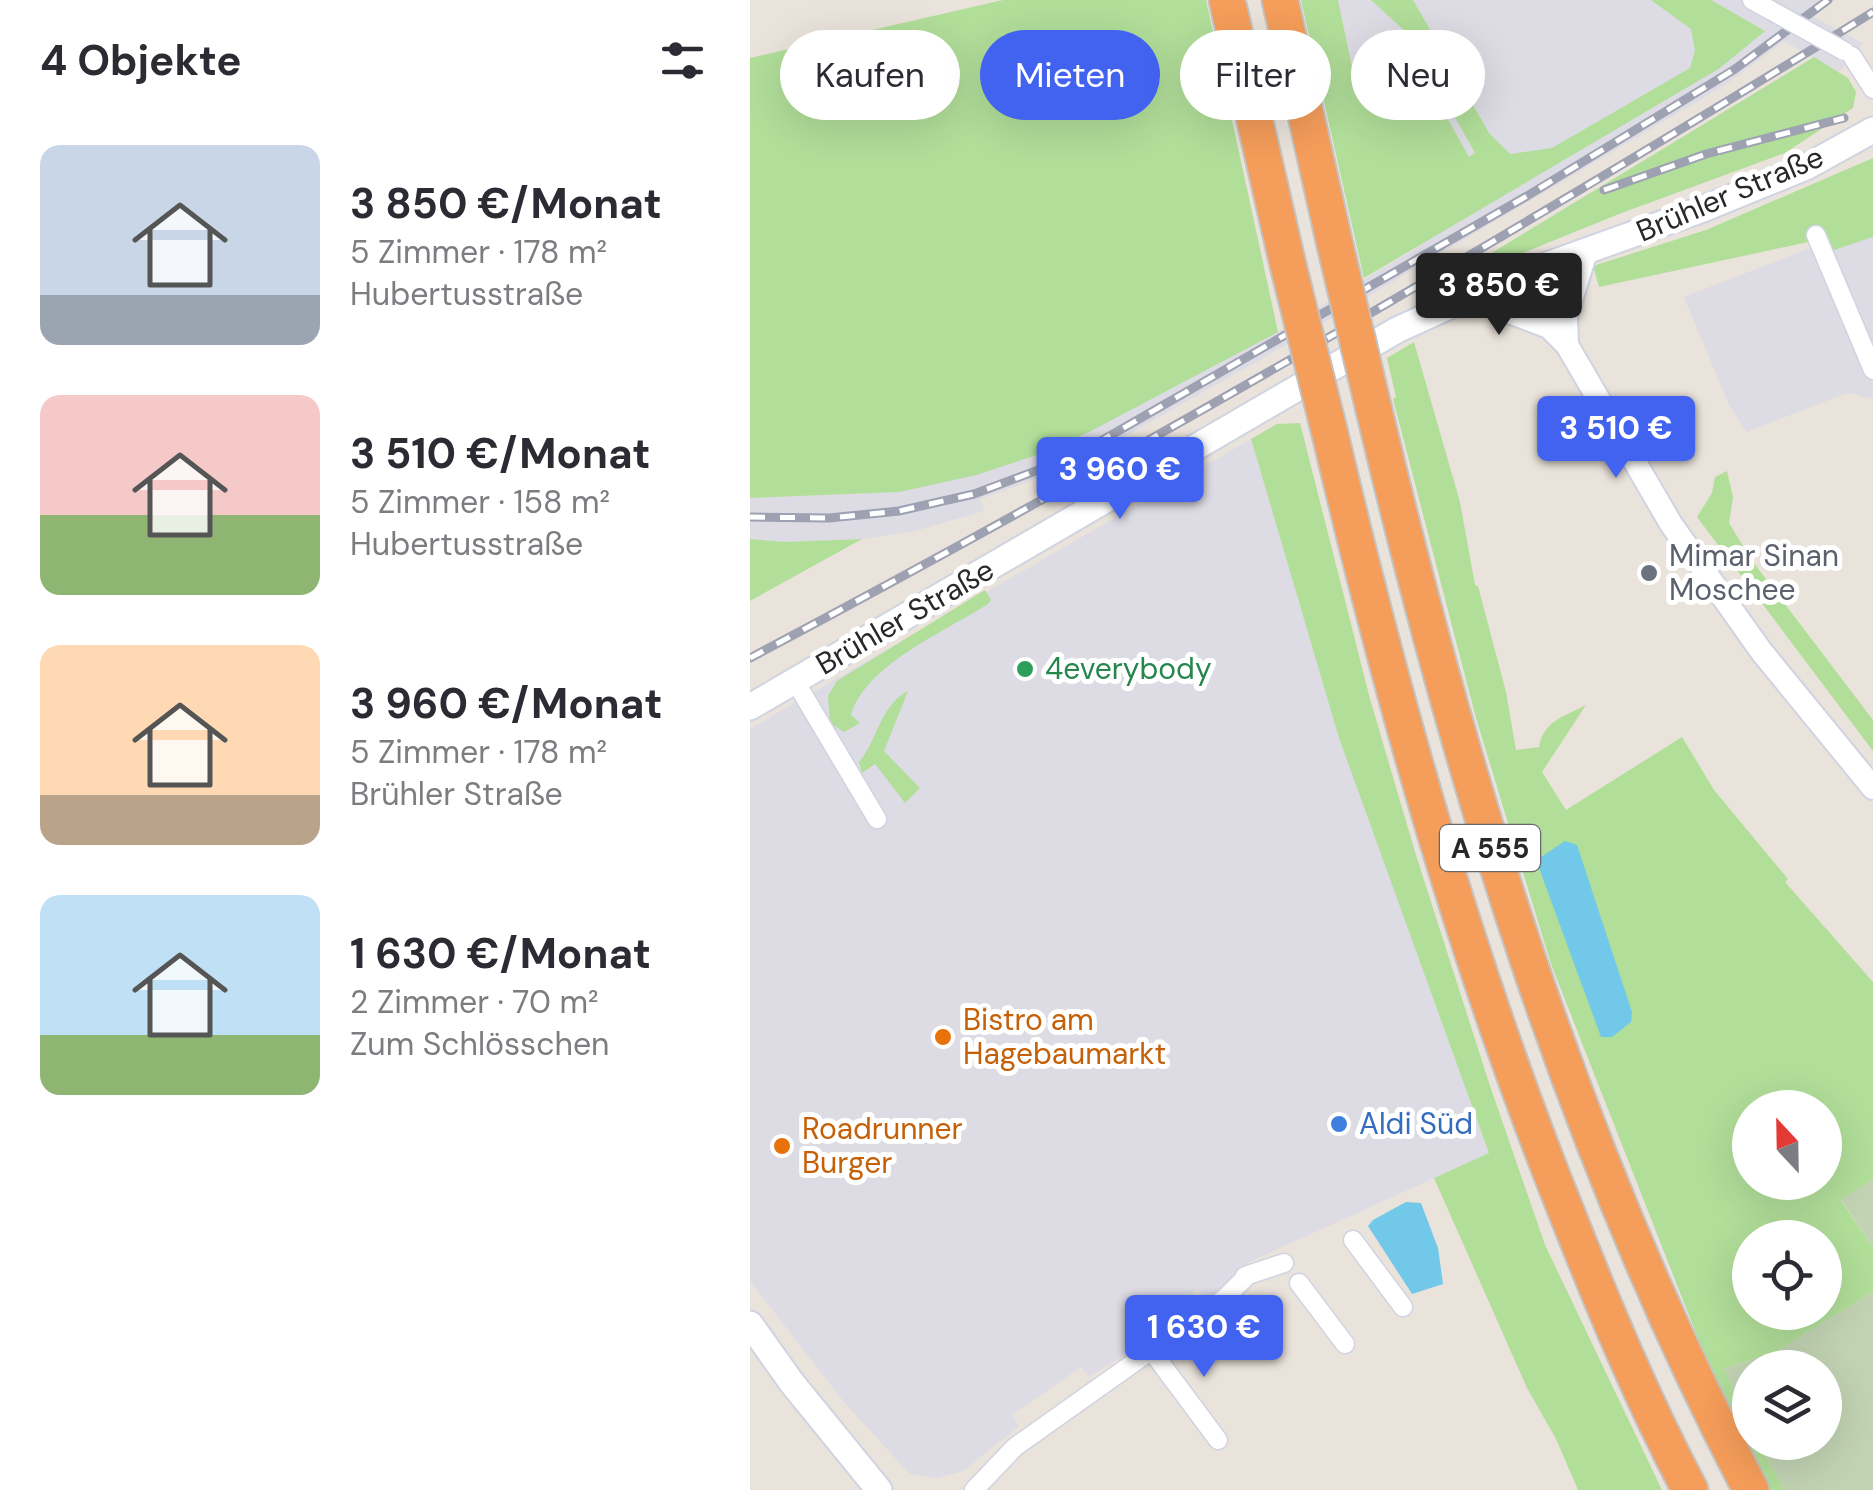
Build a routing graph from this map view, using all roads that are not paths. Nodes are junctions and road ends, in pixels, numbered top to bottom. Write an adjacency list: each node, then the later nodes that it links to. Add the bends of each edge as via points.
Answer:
1 (1227, 0): 28 (highway, A 555, bridge, via 1372,611 1434,838 1524,1106 1599,1294)
2 (1280, 0): 29 (highway, A 555, bridge, via 1419,601 1480,817 1574,1091 1648,1272)
3 (1752, 0): 4 (street, bridge)
4 (1848, 53): 5 (street); 6 (street)
5 (1873, 62)
6 (1873, 89)
7 (1873, 130): 9 (main road, Brühler Straße, via 1806,167)
8 (1816, 235): 13 (street)
9 (1586, 252): 10 (main road, Brühler Straße); 12 (street)
10 (1534, 270): 11 (main road, Brühler Straße); 12 (street)
11 (1468, 297): 12 (street); 14 (main road, Brühler Straße, via 1397,330)
12 (1557, 322): 16 (street, via 1672,524 1761,651)
13 (1873, 370)
14 (795, 681): 15 (main road, Brühler Straße); 17 (street, Brühler Straße)
15 (750, 708)
16 (1873, 788)
17 (877, 819)
18 (1353, 1240): 21 (street)
19 (1284, 1264): 24 (street, via 1245,1277)
20 (1298, 1283): 23 (street)
21 (1403, 1307)
22 (750, 1324): 26 (main road)
23 (1346, 1344)
24 (1151, 1350): 25 (street); 27 (street, via 1015,1447)
25 (1218, 1440)
26 (879, 1490)
27 (974, 1490)
28 (1690, 1490)
29 (1750, 1490)

